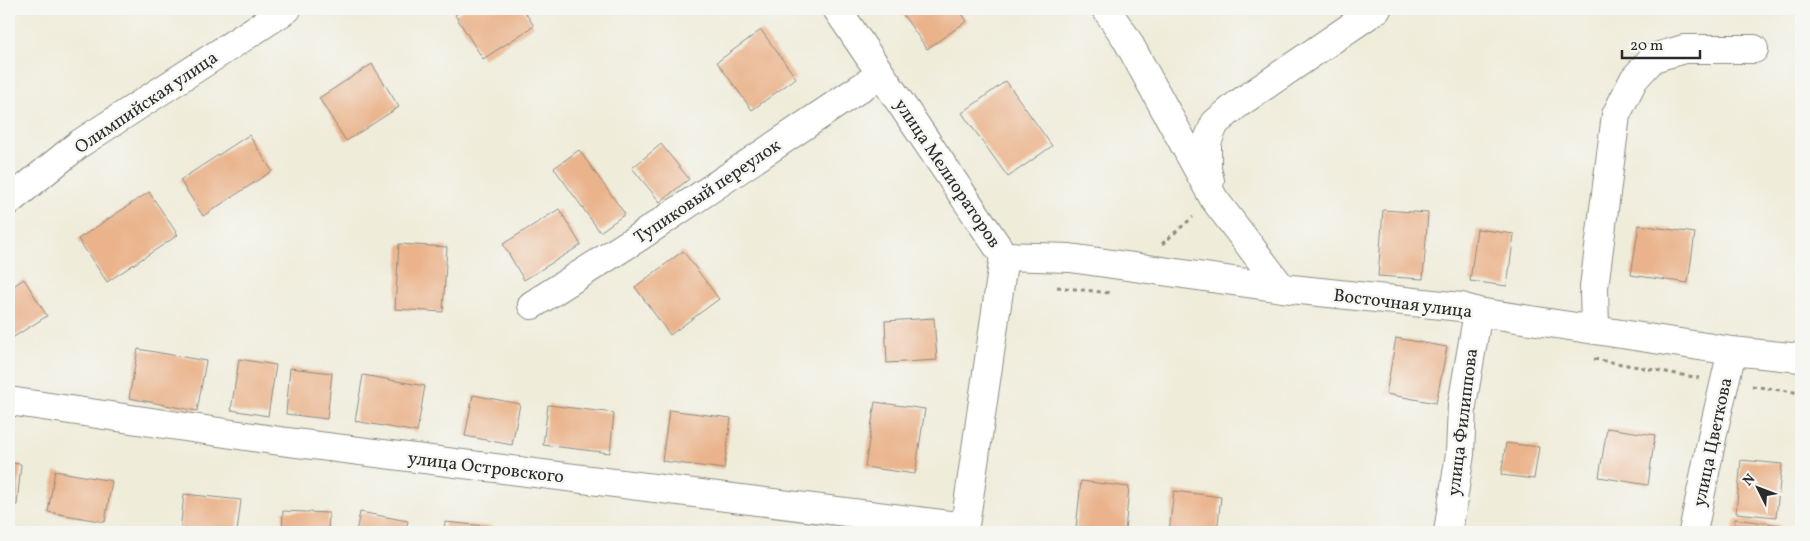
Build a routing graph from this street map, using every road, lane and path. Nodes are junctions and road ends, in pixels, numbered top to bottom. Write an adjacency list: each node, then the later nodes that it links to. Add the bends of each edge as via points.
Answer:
1 (287, 9): 8 (street, Олимпийская улица, via 80,144)
2 (837, 9): 6 (street, улица Мелиораторов)
3 (1106, 9): 7 (street, via 1126,38)
4 (1377, 9): 7 (street, via 1215,123 1207,142 1207,169)
5 (1754, 48): 16 (street, via 1684,49 1653,58 1634,79 1616,115 1594,287)
6 (881, 74): 9 (street, улица Мелиораторов); 14 (street, Тупиковый переулок)
7 (1214, 199): 10 (path); 12 (street)
8 (9, 201)
9 (1004, 256): 10 (street, Восточная улица, via 1070,258); 23 (street, улица Мелиораторов)
10 (1135, 267): 12 (street, Восточная улица)
11 (1055, 286): 13 (path)
12 (1282, 288): 15 (street, Восточная улица, via 1461,306)
13 (1114, 294)
14 (532, 305)
15 (1478, 312): 16 (street, Восточная улица); 24 (street, улица Филиппова, via 1462,405 1460,454)
16 (1595, 330): 17 (street, Восточная улица)
17 (1732, 351): 19 (street, Восточная улица); 20 (street, улица Цветкова)
18 (1589, 358): 20 (path)
19 (1801, 358)
20 (1724, 383): 21 (path); 25 (street, улица Цветкова)
21 (1801, 393)
22 (9, 401): 23 (street, улица Островского, via 280,441)
23 (965, 530)
24 (1448, 532)
25 (1693, 532)

